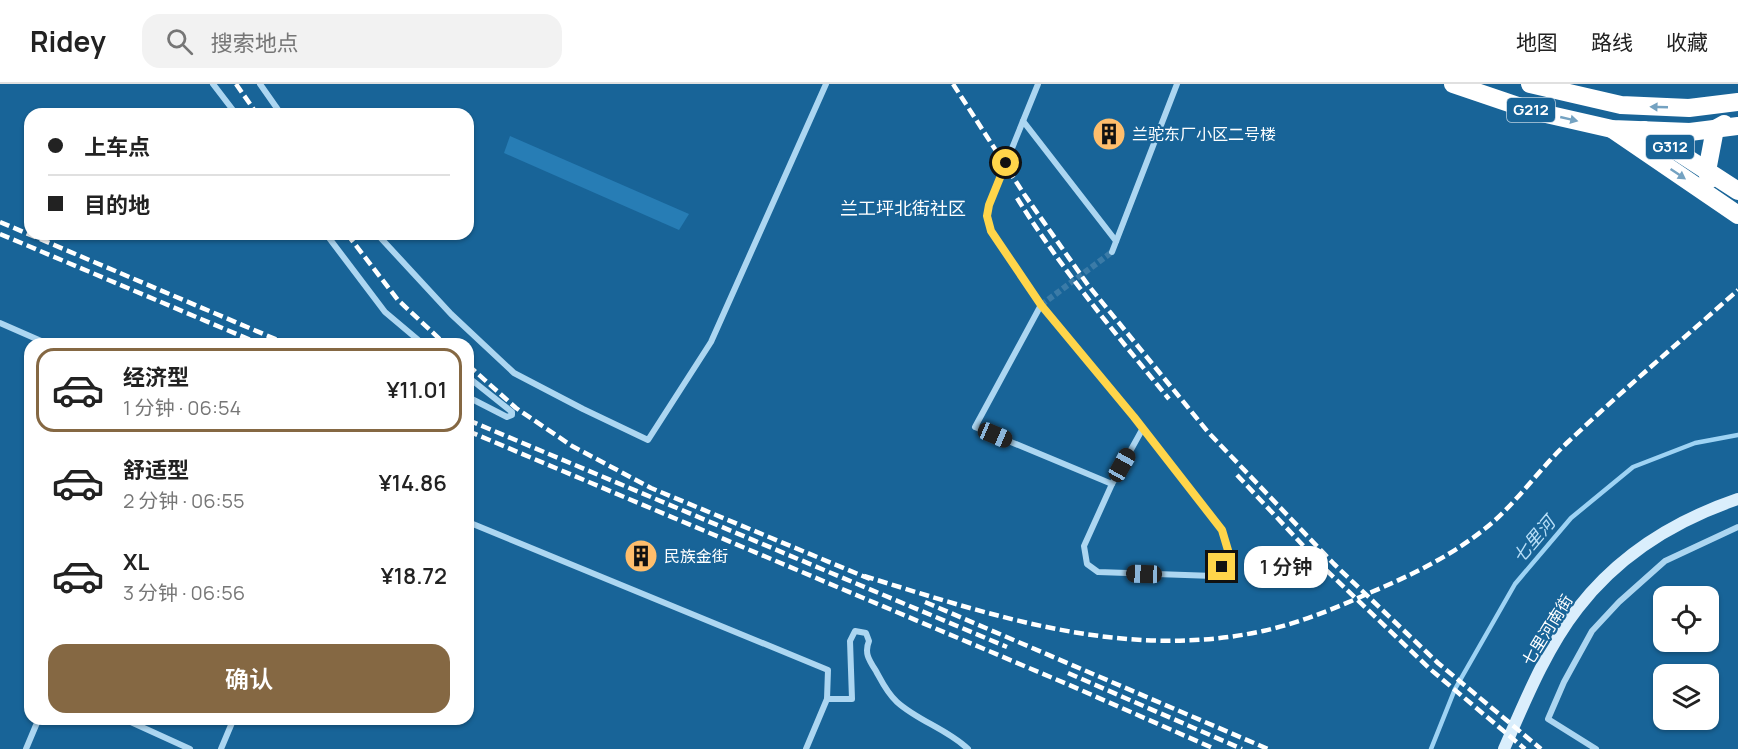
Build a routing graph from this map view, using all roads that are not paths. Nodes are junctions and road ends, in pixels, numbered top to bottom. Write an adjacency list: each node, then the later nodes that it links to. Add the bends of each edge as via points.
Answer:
1 (213, 84): 10 (street)
2 (826, 84): 23 (street, via 711,342 648,440 514,373 451,314)
3 (1038, 84): 13 (street)
4 (1177, 84): 24 (street)
5 (1453, 84): 15 (highway, G212, one-way to 15, via 1533,111)
6 (1530, 84): 8 (highway, G212)
7 (263, 86): 11 (street)
8 (1603, 102): 9 (highway, G212, one-way to 8, via 1689,108); 17 (highway, G312)
9 (1738, 102)
10 (231, 108)
11 (277, 108)
12 (1738, 115): 16 (highway)
13 (1023, 121): 24 (street); 26 (street, via 987,216 991,231)
14 (1738, 126): 16 (highway, G212)
15 (1612, 129): 17 (highway, G212); 20 (highway, G312, one-way to 20)
16 (1715, 129): 17 (highway, G212); 18 (highway)
17 (1644, 130): 18 (highway, G312)
18 (1707, 171): 19 (highway, G312); 20 (highway)
19 (1738, 191)
20 (1712, 197): 21 (highway, G312)
21 (1738, 214)
22 (331, 240): 29 (street, via 385,312)
23 (383, 240)
24 (1116, 242): 25 (street)
25 (1112, 252)
26 (1041, 305): 32 (street); 33 (street, via 975,427)
27 (0, 323): 28 (street)
28 (34, 338)
29 (416, 338)
30 (474, 382): 31 (street, via 512,415 507,417)
31 (474, 400)
32 (1143, 428): 33 (street); 33 (street, via 1222,530 1230,557 1214,576 1098,572 1087,564 1084,546)
33 (1112, 484)
34 (1738, 499): 46 (street, 七里河南街, via 1679,523 1647,543 1599,583 1560,635)
35 (474, 524): 37 (street, via 828,670)
36 (1738, 527): 47 (street, via 1665,561 1592,631 1548,719)
37 (827, 699): 44 (street); 45 (street, via 852,699 850,641 855,631 866,633 868,660 897,702)
38 (36, 725): 41 (street)
39 (137, 725): 42 (street)
40 (231, 725): 43 (street)
41 (26, 749)
42 (190, 749)
43 (221, 749)
44 (806, 749)
45 (968, 749)
46 (1504, 749)
47 (1596, 749)

